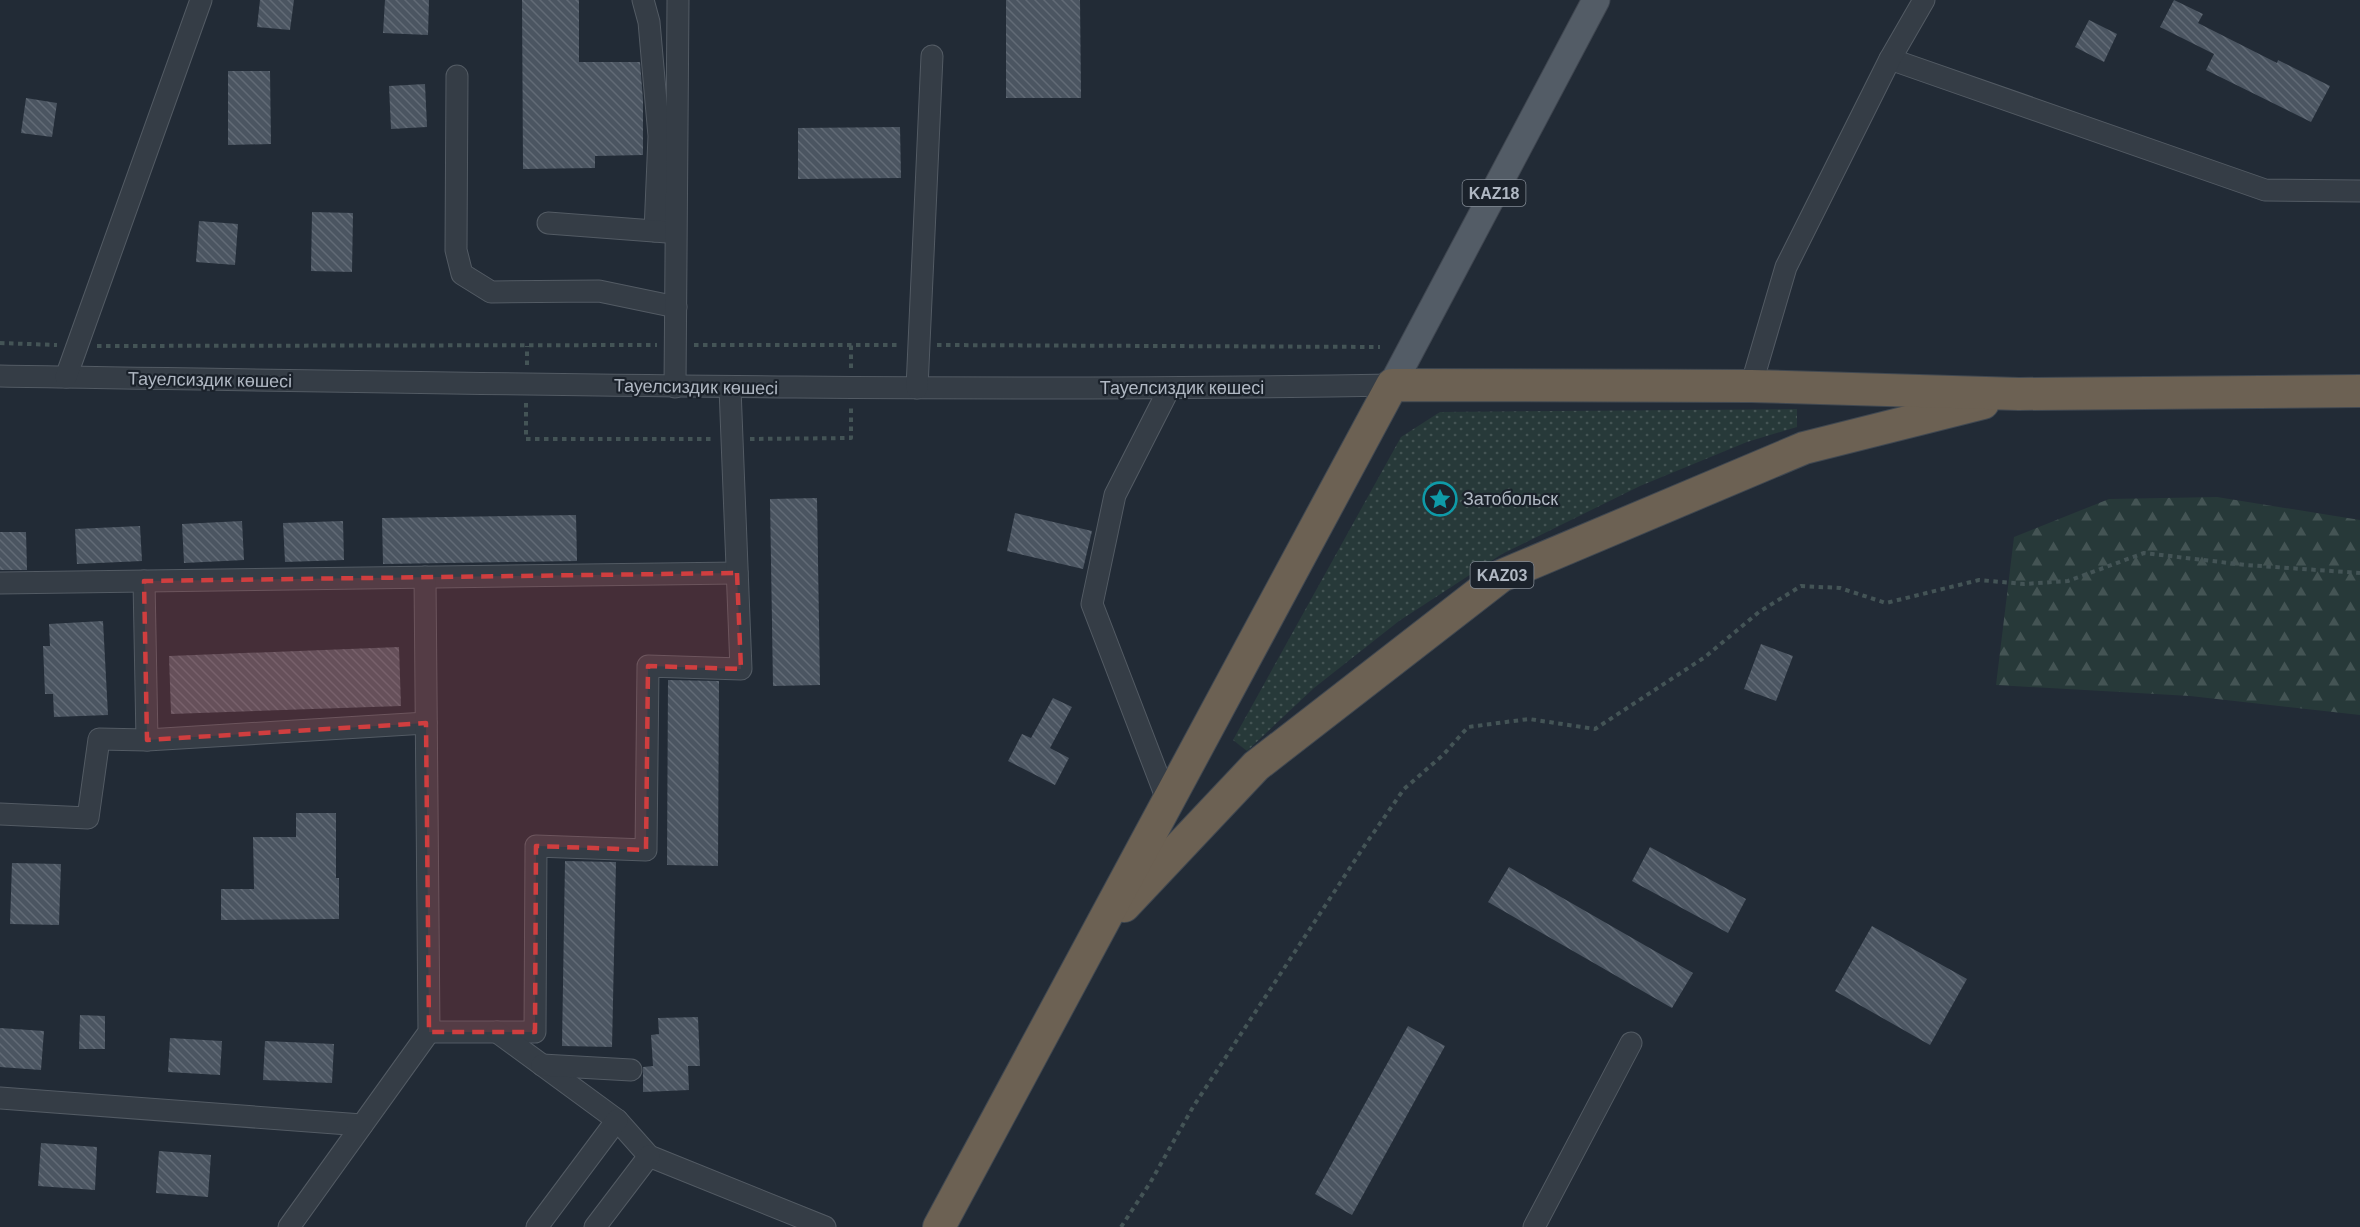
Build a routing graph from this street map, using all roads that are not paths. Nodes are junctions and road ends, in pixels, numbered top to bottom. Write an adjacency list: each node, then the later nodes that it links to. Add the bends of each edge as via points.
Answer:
1 (201, 0): 15 (street)
2 (643, 0): 11 (street, via 649,22 659,136)
3 (678, 0): 12 (street)
4 (1596, 0): 16 (main road, KAZ18)
5 (1924, 0): 7 (street)
6 (932, 56): 20 (street)
7 (1890, 59): 9 (street, via 2265,190); 17 (street, via 1786,267)
8 (457, 76): 13 (street, via 456,250 462,274 491,292 598,291)
9 (2360, 191)
10 (548, 223): 11 (street)
11 (655, 231): 12 (street)
12 (677, 233): 13 (street)
13 (676, 307): 18 (street)
14 (0, 376): 15 (street, Тауелсиздик көшесі)
15 (66, 377): 18 (street, Тауелсиздик көшесі)
16 (1392, 385): 17 (highway, KАZ03); 21 (street, Тауелсиздик көшесі); 30 (highway, KАZ03)
17 (1751, 386): 23 (highway, KАZ03)
18 (675, 387): 19 (street, Тауелсиздик көшесі)
19 (730, 388): 20 (street, Тауелсиздик көшесі); 24 (street)
20 (917, 388): 21 (street, Тауелсиздик көшесі)
21 (1169, 389): 30 (street, via 1115,495 1092,604)
22 (2360, 392): 23 (highway, KАZ03)
23 (2019, 394): 32 (highway, KАZ03, via 1804,448 1501,576 1256,766)
24 (737, 573): 25 (street); 34 (street, via 741,669 648,666 646,850 536,846 535,1032)
25 (425, 577): 26 (street); 28 (street)
26 (144, 581): 27 (street); 29 (street)
27 (0, 583)
28 (426, 723): 29 (street); 33 (street)
29 (147, 740): 31 (street, via 99,739 88,818)
30 (1168, 802): 32 (highway, KАZ03)
31 (0, 814)
32 (1093, 939): 46 (highway, KАZ03)
33 (429, 1032): 34 (street); 40 (street)
34 (497, 1032): 36 (street)
35 (1631, 1042): 47 (street)
36 (542, 1065): 37 (street); 39 (street)
37 (631, 1070)
38 (0, 1098): 40 (street)
39 (617, 1120): 41 (street); 43 (street)
40 (363, 1125): 42 (street)
41 (649, 1156): 44 (street); 45 (street)
42 (289, 1227)
43 (537, 1227)
44 (595, 1227)
45 (825, 1227)
46 (939, 1227)
47 (1534, 1227)

